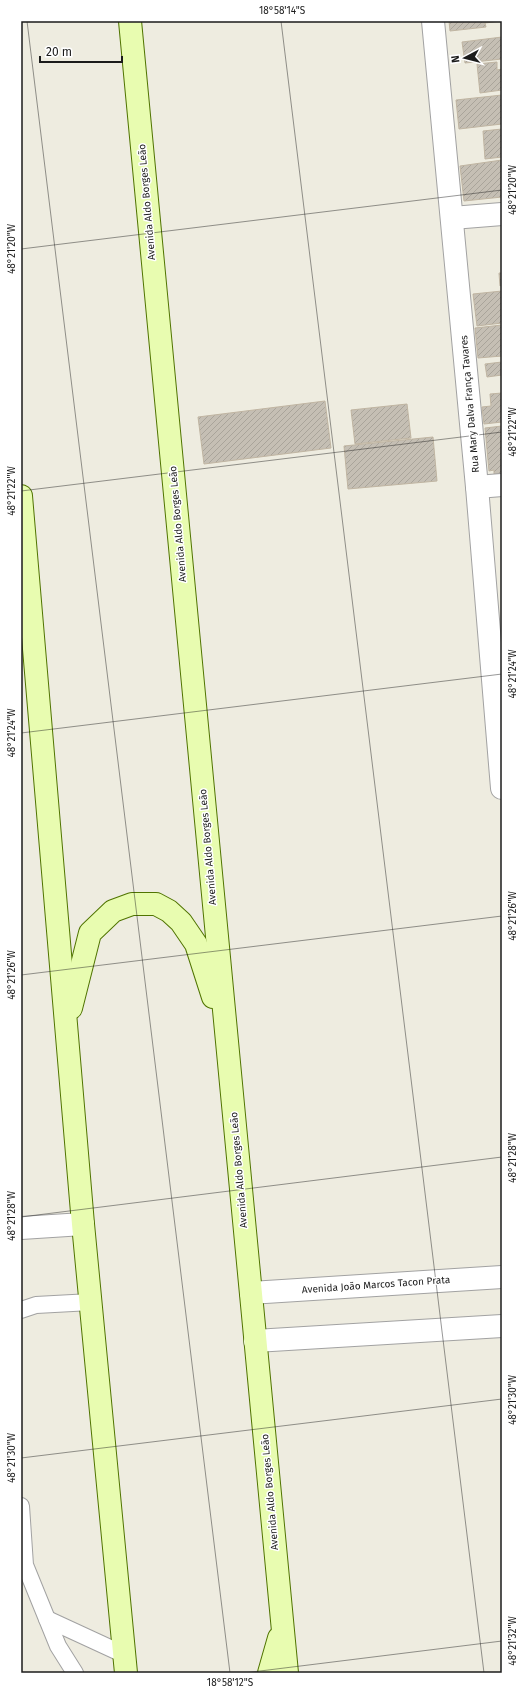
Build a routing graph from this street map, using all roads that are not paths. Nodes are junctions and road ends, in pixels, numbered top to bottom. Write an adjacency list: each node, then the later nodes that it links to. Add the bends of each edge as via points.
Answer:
1 (130, 21): 11 (main road, Avenida Aldo Borges Leão)
2 (433, 21): 4 (street, Rua Mary Dalva França Tavares)
3 (502, 214): 4 (street)
4 (452, 218): 6 (street, Rua Mary Dalva França Tavares)
5 (502, 485): 6 (street)
6 (478, 486): 8 (street, Rua Mary Dalva França Tavares)
7 (21, 496): 10 (main road)
8 (500, 737): 9 (street, Rua Mary Dalva França Tavares)
9 (502, 788)
10 (67, 1025): 11 (main road, via 90,933 113,912 132,904 156,904 181,922 196,944); 12 (main road)
11 (228, 1054): 15 (main road, Avenida Aldo Borges Leão)
12 (83, 1224): 13 (street); 16 (main road)
13 (21, 1228)
14 (502, 1278): 15 (street, Avenida João Marcos Tacon Prata)
15 (251, 1293): 19 (main road, Avenida Aldo Borges Leão)
16 (91, 1302): 17 (lane, via 36,1305); 22 (main road)
17 (21, 1310)
18 (502, 1326): 19 (street)
19 (255, 1341): 23 (main road, Avenida Aldo Borges Leão)
20 (21, 1506): 21 (lane, via 25,1565)
21 (47, 1619): 24 (lane); 25 (lane, via 58,1646)
22 (122, 1623): 24 (main road); 26 (main road)
23 (282, 1627): 27 (main road); 28 (main road, Avenida Aldo Borges Leão)
24 (126, 1664)
25 (75, 1673)
26 (142, 1673)
27 (269, 1673)
28 (287, 1673)

